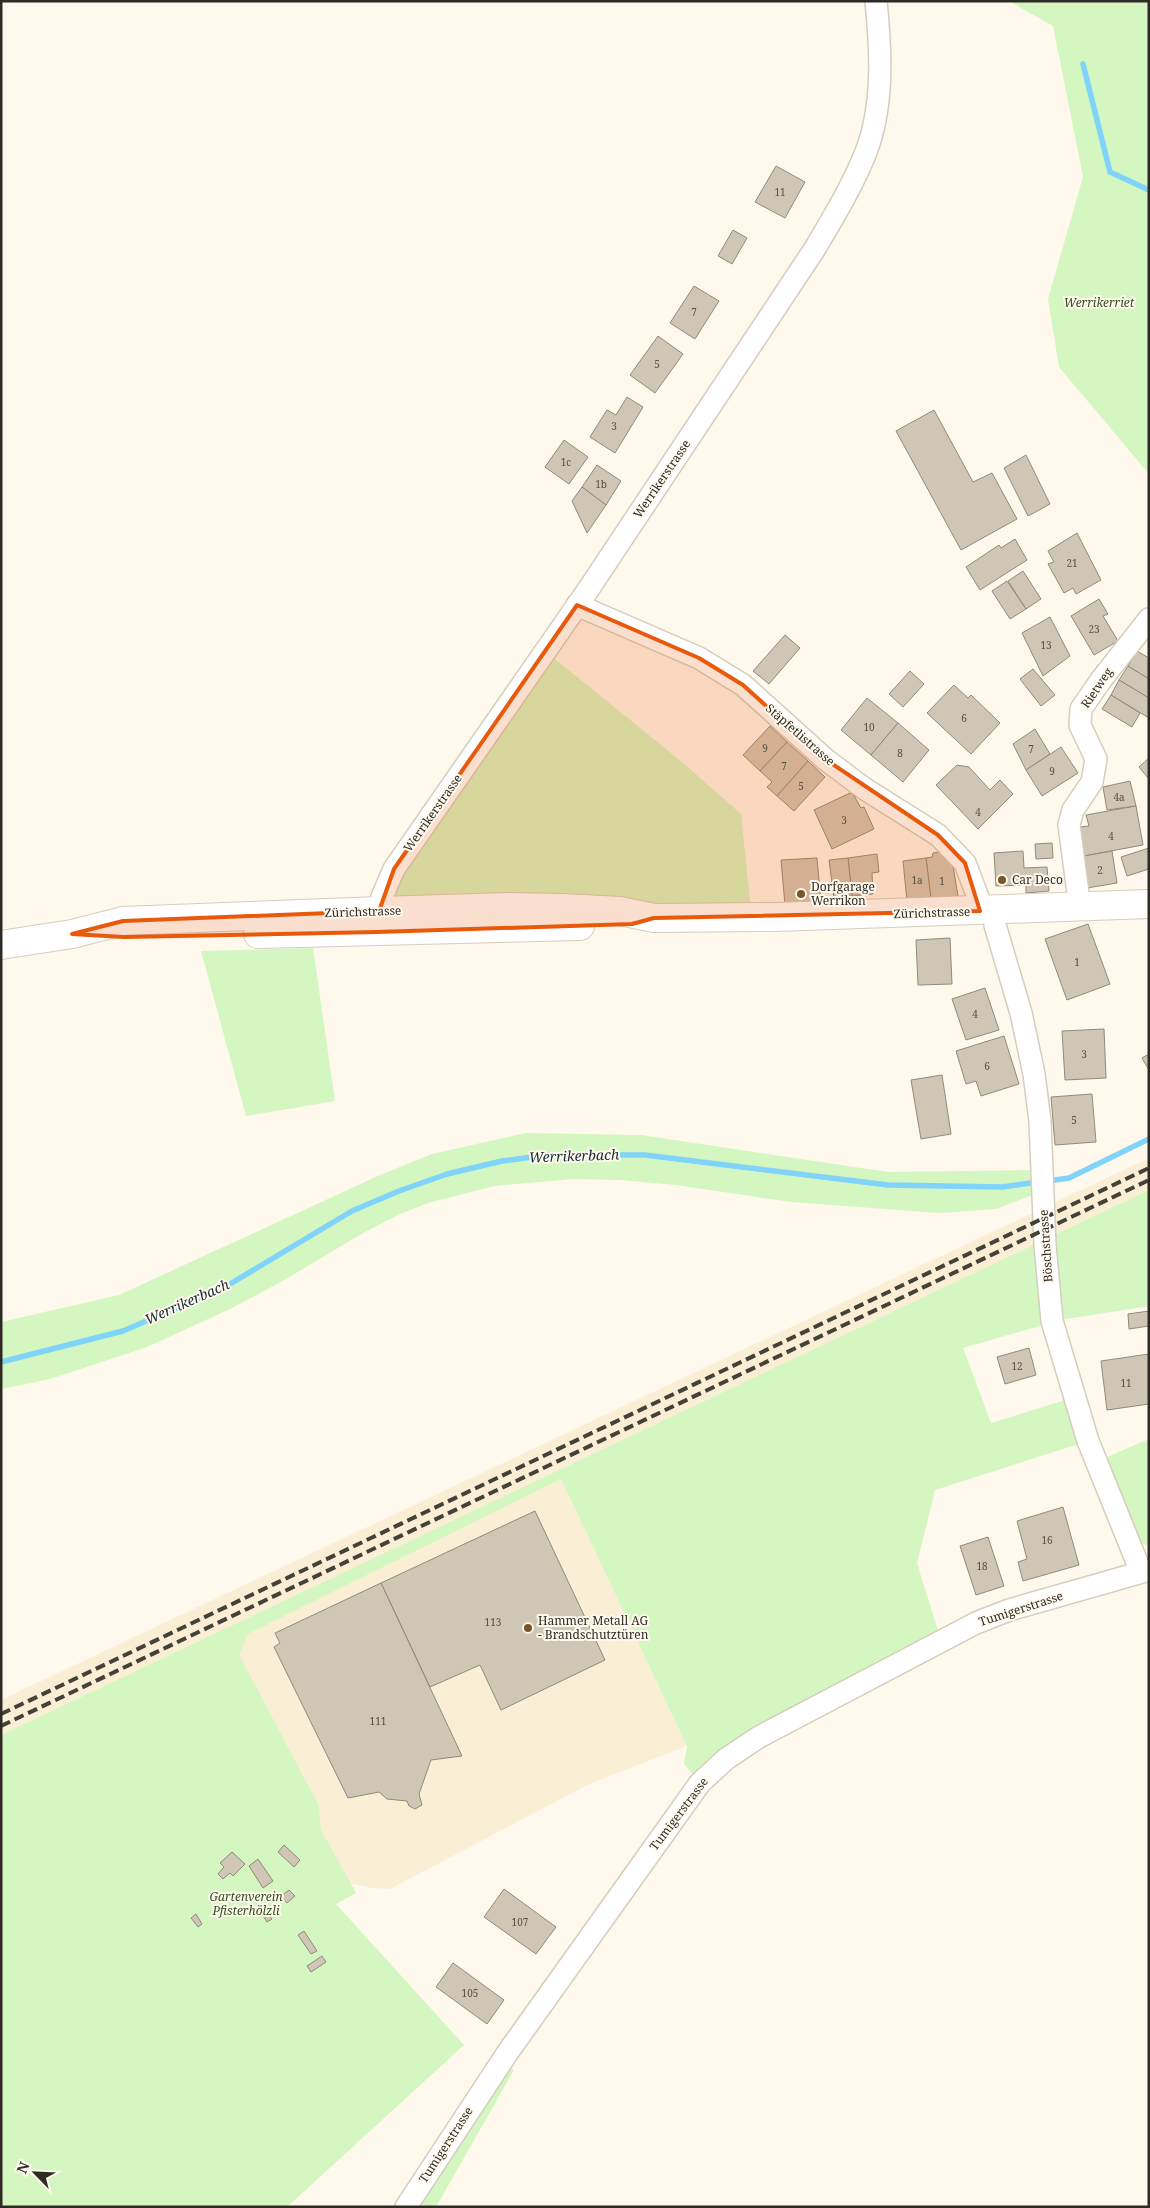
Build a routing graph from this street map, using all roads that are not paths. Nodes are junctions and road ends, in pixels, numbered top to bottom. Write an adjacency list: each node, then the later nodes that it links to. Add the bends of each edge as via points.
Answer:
1 (876, 1): 2 (street, Werrikerstrasse, via 880,51 877,101 866,151 846,198)
2 (577, 605): 6 (street, Stäpfetlistrasse, via 699,658 743,685 825,759 865,789 938,835 966,863 979,900); 7 (street, Werrikerstrasse, via 394,869)
3 (1149, 619): 5 (street, Rietweg, via 1081,708 1080,726 1096,759 1092,782 1073,810 1069,825)
4 (1149, 904): 5 (main road, Zürichstrasse)
5 (1080, 908): 6 (main road, Zürichstrasse)
6 (987, 911): 7 (main road, Zürichstrasse, via 654,918 632,924); 9 (street, Böschstrasse, via 995,925 1022,1013 1034,1074 1040,1121 1052,1321 1088,1441)
7 (378, 921): 8 (main road, Zürichstrasse, via 124,938 72,934)
8 (1, 945)
9 (1145, 1571): 10 (street, Tumigerstrasse, via 1009,1610 976,1623 759,1736 726,1759 700,1783 672,1821 503,2060)
10 (406, 2207)

